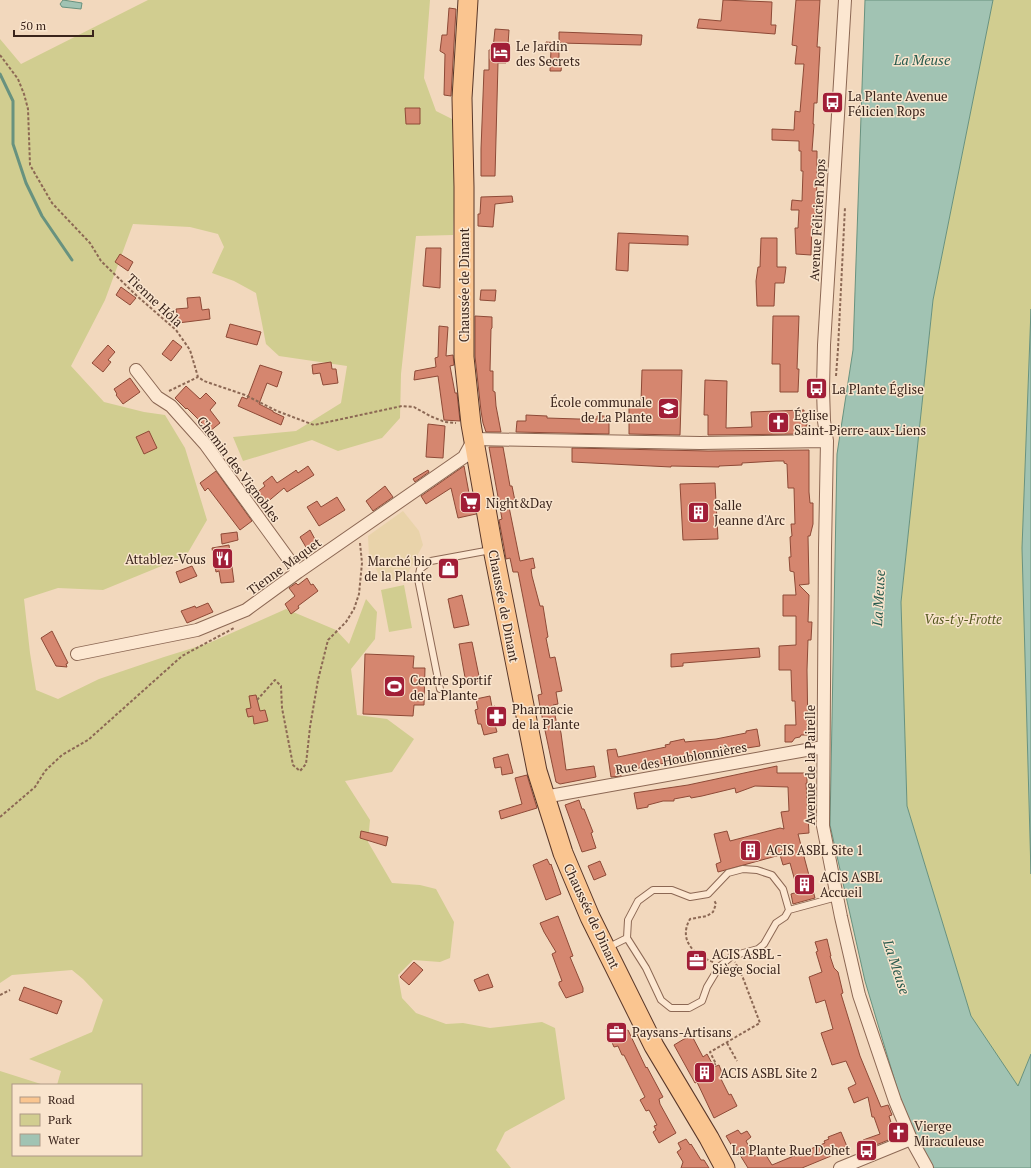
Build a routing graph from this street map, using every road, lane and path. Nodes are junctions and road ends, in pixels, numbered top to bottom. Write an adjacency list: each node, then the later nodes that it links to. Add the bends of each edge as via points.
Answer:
1 (468, 0): 7 (main road, Chaussée de Dinant, via 462,98 464,357)
2 (844, 0): 8 (street, Avenue Félicien Rops, via 824,345 823,389)
3 (0, 55): 5 (path, Tienne Hôla, via 18,79 24,94 28,109 30,165 52,203 90,243 101,262 176,330 190,350)
4 (136, 370): 6 (street, Chemin des Vignobles)
5 (198, 377): 6 (path); 7 (path, via 245,394 314,425 402,406 414,407 430,416)
6 (157, 397): 11 (street, Chemin des Vignobles, via 171,406 205,444)
7 (473, 431): 8 (street, via 700,443); 9 (street, Tienne Maquet, via 464,457); 10 (main road, Chaussée de Dinant)
8 (827, 441): 16 (street, Avenue de la Pairelle)
9 (358, 530): 11 (street, Tienne Maquet); 15 (path, via 362,563 359,594 346,622 328,640 317,688 306,764 300,771 293,765 282,708 281,686 275,680)
10 (493, 549): 14 (lane, via 431,561 420,569 418,578); 17 (main road, Chaussée de Dinant)
11 (298, 572): 13 (street, Tienne Maquet, via 246,610 197,630)
12 (234, 628): 18 (path, via 182,656 88,740 62,755 45,771 35,787)
13 (77, 654)
14 (440, 689)
15 (257, 700)
16 (823, 747): 17 (street, Rue des Houblonnières); 20 (street, Avenue de la Pairelle, via 823,826)
17 (544, 797): 23 (main road, Chaussée de Dinant, via 563,853)
18 (0, 818)
19 (710, 892): 21 (lane, via 728,873 743,869 757,870 772,875 783,888); 22 (lane, via 690,897 672,890 653,890 638,901 628,920); 25 (path, via 716,904 713,912 707,916 690,919 686,927 686,937 696,953)
20 (837, 897): 21 (lane); 32 (street, Avenue de la Pairelle, via 859,995)
21 (789, 910): 24 (lane, via 776,923 758,949)
22 (628, 938): 23 (lane); 25 (lane, via 661,1000 671,1008 689,1008 702,1001)
23 (606, 949): 34 (main road, Chaussée de Dinant, via 654,1046)
24 (732, 956): 25 (lane); 28 (path, via 744,978 760,1023)
25 (722, 964)
26 (10, 990): 27 (path)
27 (0, 995)
28 (727, 1043): 29 (path); 30 (path, via 710,1052 716,1064)
29 (737, 1061)
30 (713, 1065)
31 (907, 1109): 32 (lane)
32 (905, 1125): 33 (street, Avenue de la Pairelle)
33 (911, 1139): 35 (street); 36 (street, Avenue de la Pairelle)
34 (725, 1168)
35 (840, 1168)
36 (927, 1168)

